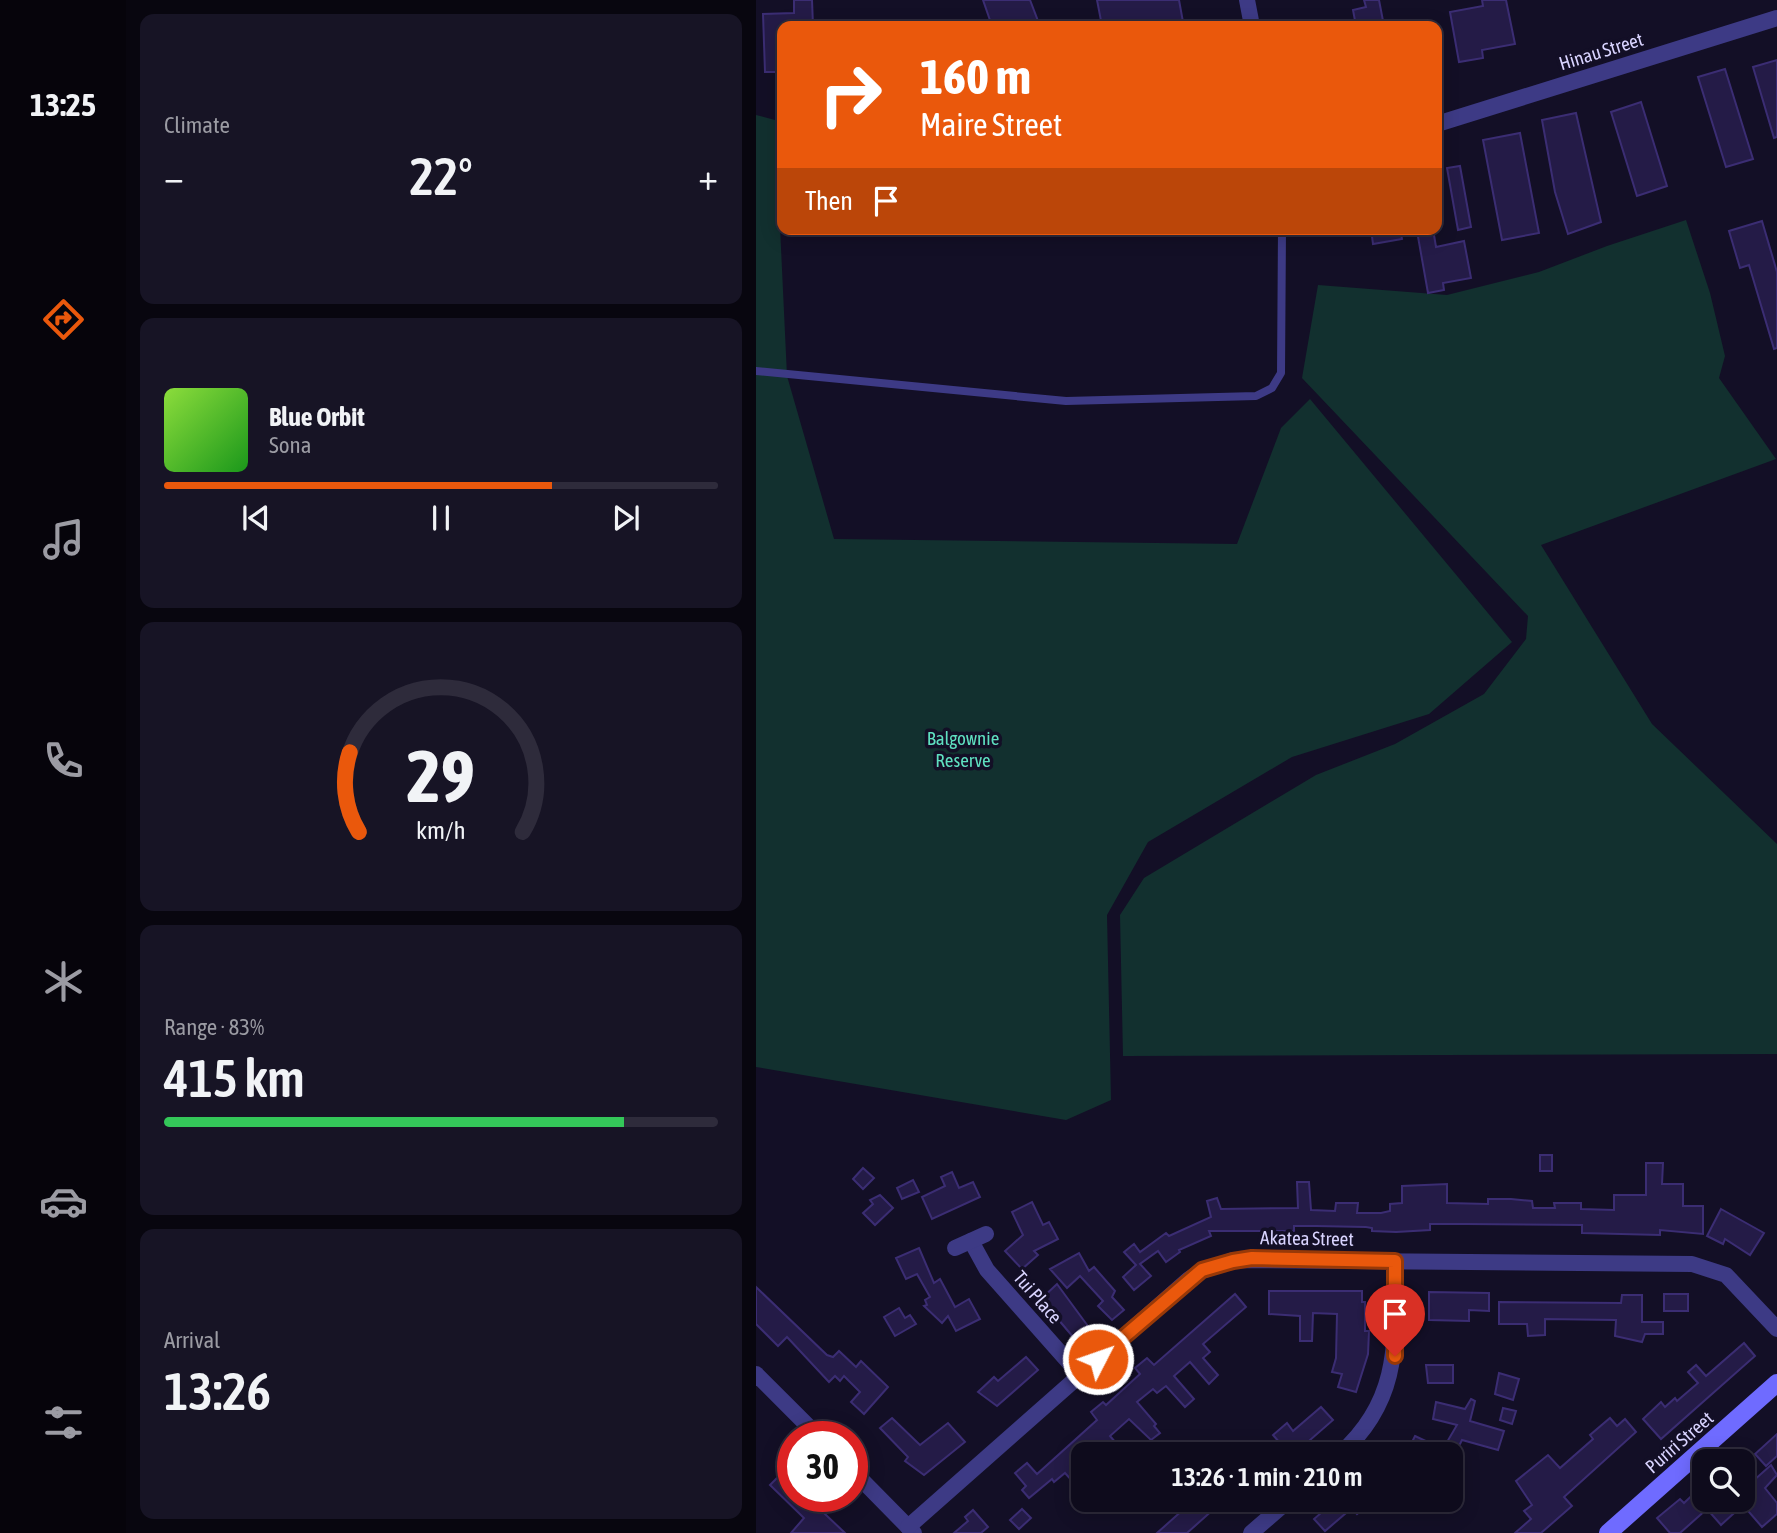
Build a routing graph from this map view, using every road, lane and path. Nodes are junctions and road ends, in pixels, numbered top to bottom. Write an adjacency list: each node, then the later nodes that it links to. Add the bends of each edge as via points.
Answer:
1 (1247, 0): 3 (street)
2 (1777, 18): 4 (street, Hinau Street)
3 (1251, 21)
4 (1442, 122)
5 (1282, 235): 6 (lane, via 1281,373 1272,388 1256,396 1066,401)
6 (756, 371)
7 (986, 1234): 11 (street, Tui Place, via 963,1245)
8 (1395, 1261): 9 (street, Akatea Street, via 1692,1264 1726,1275); 11 (street, Akatea Street, via 1252,1258 1216,1265 1189,1279); 14 (street, via 1395,1356 1390,1380 1375,1416)
9 (1777, 1329)
10 (756, 1374): 13 (street)
11 (1080, 1375): 17 (street, Akatea Street)
12 (1777, 1383): 19 (main road, Puriri Street)
13 (803, 1421)
14 (1353, 1442)
15 (868, 1486): 17 (street)
16 (1275, 1512): 18 (street)
17 (911, 1530)
18 (1251, 1533)
19 (1608, 1533)

